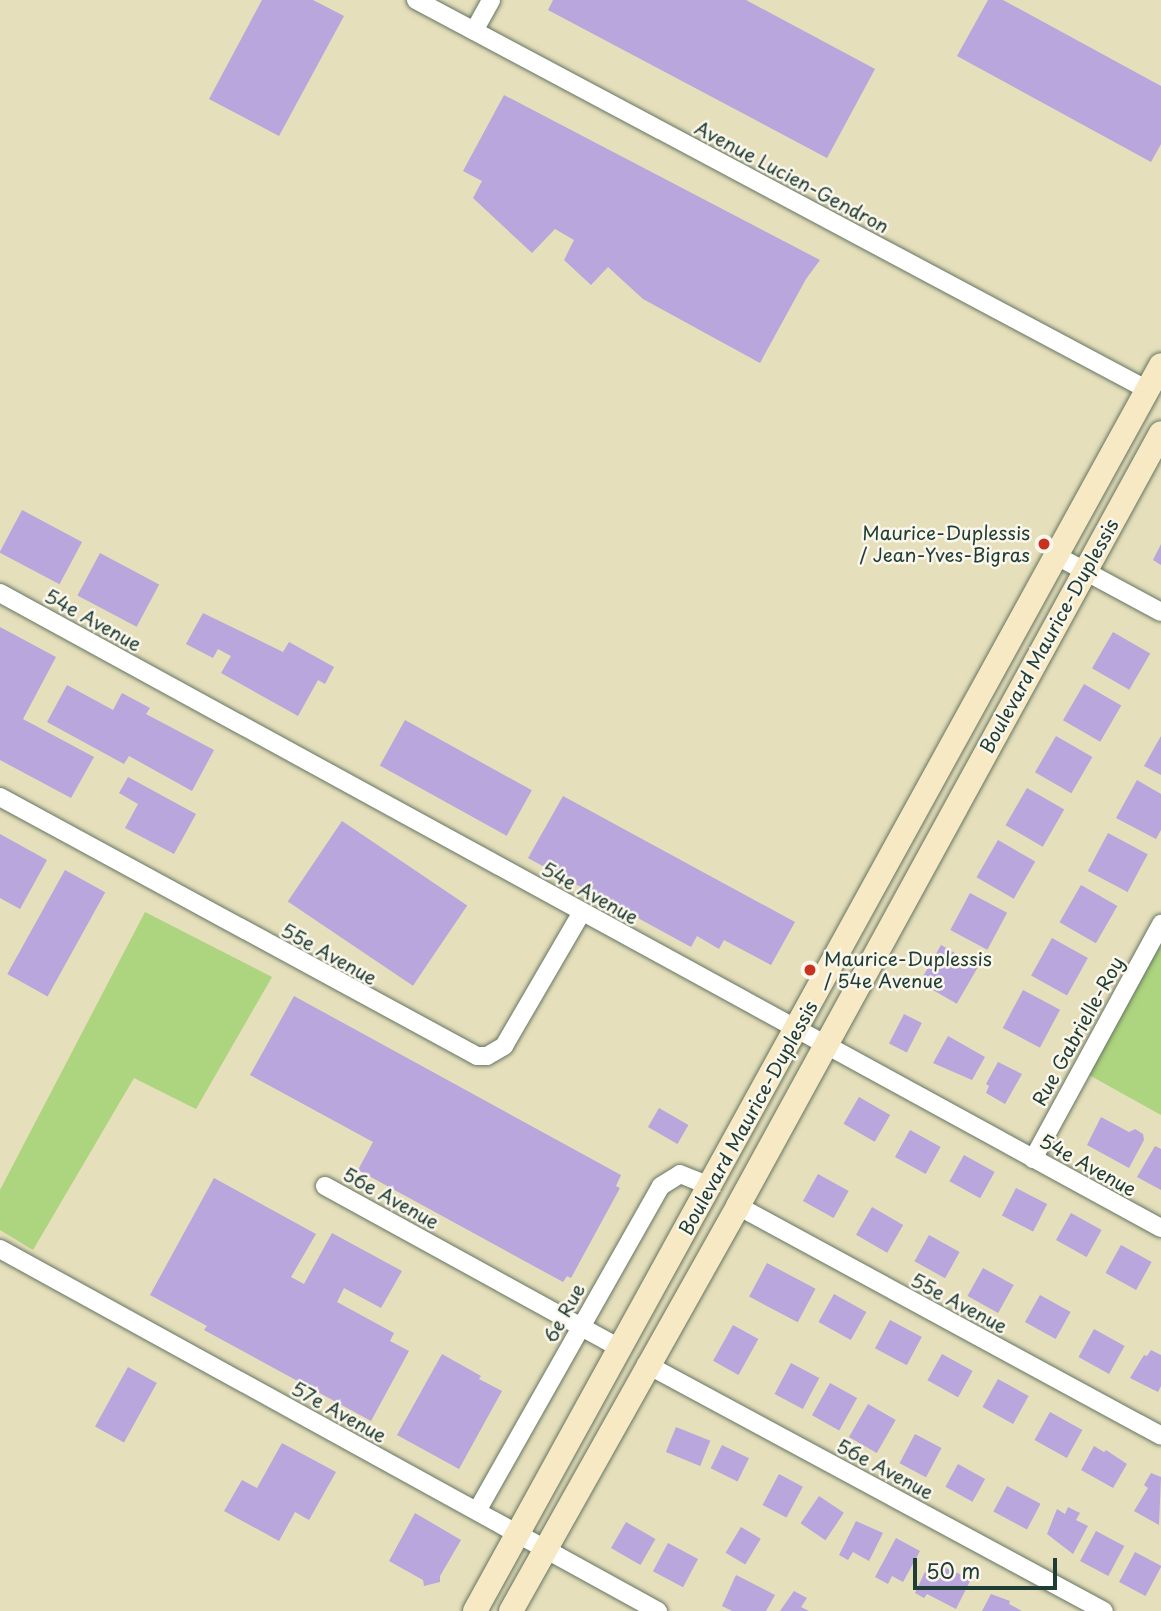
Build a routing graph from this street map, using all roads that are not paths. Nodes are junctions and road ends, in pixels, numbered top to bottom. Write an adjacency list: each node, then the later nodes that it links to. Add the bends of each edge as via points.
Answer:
1 (416, 0): 3 (street, Avenue Lucien-Gendron)
2 (491, 0): 3 (street)
3 (474, 31): 5 (street, Avenue Lucien-Gendron)
4 (1161, 365): 5 (street, Boulevard Maurice-Duplessis)
5 (1148, 390): 7 (street, Boulevard Maurice-Duplessis)
6 (1161, 433): 8 (street, Boulevard Maurice-Duplessis)
7 (1056, 556): 8 (street); 14 (street, Boulevard Maurice-Duplessis)
8 (1085, 570): 10 (street); 15 (street, Boulevard Maurice-Duplessis)
9 (0, 593): 12 (street, 54e Avenue)
10 (1161, 612)
11 (0, 797): 12 (street, 55e Avenue, via 477,1056 504,1046)
12 (582, 912): 14 (street, 54e Avenue)
13 (1161, 924): 16 (street, Rue Gabrielle-Roy)
14 (796, 1030): 15 (street, 54e Avenue); 18 (street, Boulevard Maurice-Duplessis)
15 (825, 1045): 16 (street, 54e Avenue); 19 (street, Boulevard Maurice-Duplessis)
16 (1033, 1159): 20 (street, 54e Avenue)
17 (325, 1186): 22 (street, 56e Avenue)
18 (709, 1186): 22 (street, 6e Rue, via 680,1174 661,1185); 23 (street, Boulevard Maurice-Duplessis)
19 (738, 1206): 24 (street, Boulevard Maurice-Duplessis); 25 (street, 55e Avenue)
20 (1161, 1228)
21 (0, 1249): 26 (street, 57e Avenue)
22 (580, 1326): 23 (street, 56e Avenue); 26 (street, 6e Rue)
23 (622, 1349): 27 (street, Boulevard Maurice-Duplessis)
24 (646, 1364): 28 (street, Boulevard Maurice-Duplessis); 32 (street, 56e Avenue)
25 (1161, 1436)
26 (477, 1511): 27 (street, 57e Avenue)
27 (517, 1533): 28 (street, 57e Avenue); 29 (street, Boulevard Maurice-Duplessis)
28 (545, 1547): 30 (street, Boulevard Maurice-Duplessis); 31 (street, 57e Avenue)
29 (475, 1611)
30 (510, 1611)
31 (658, 1611)
32 (1104, 1611)

